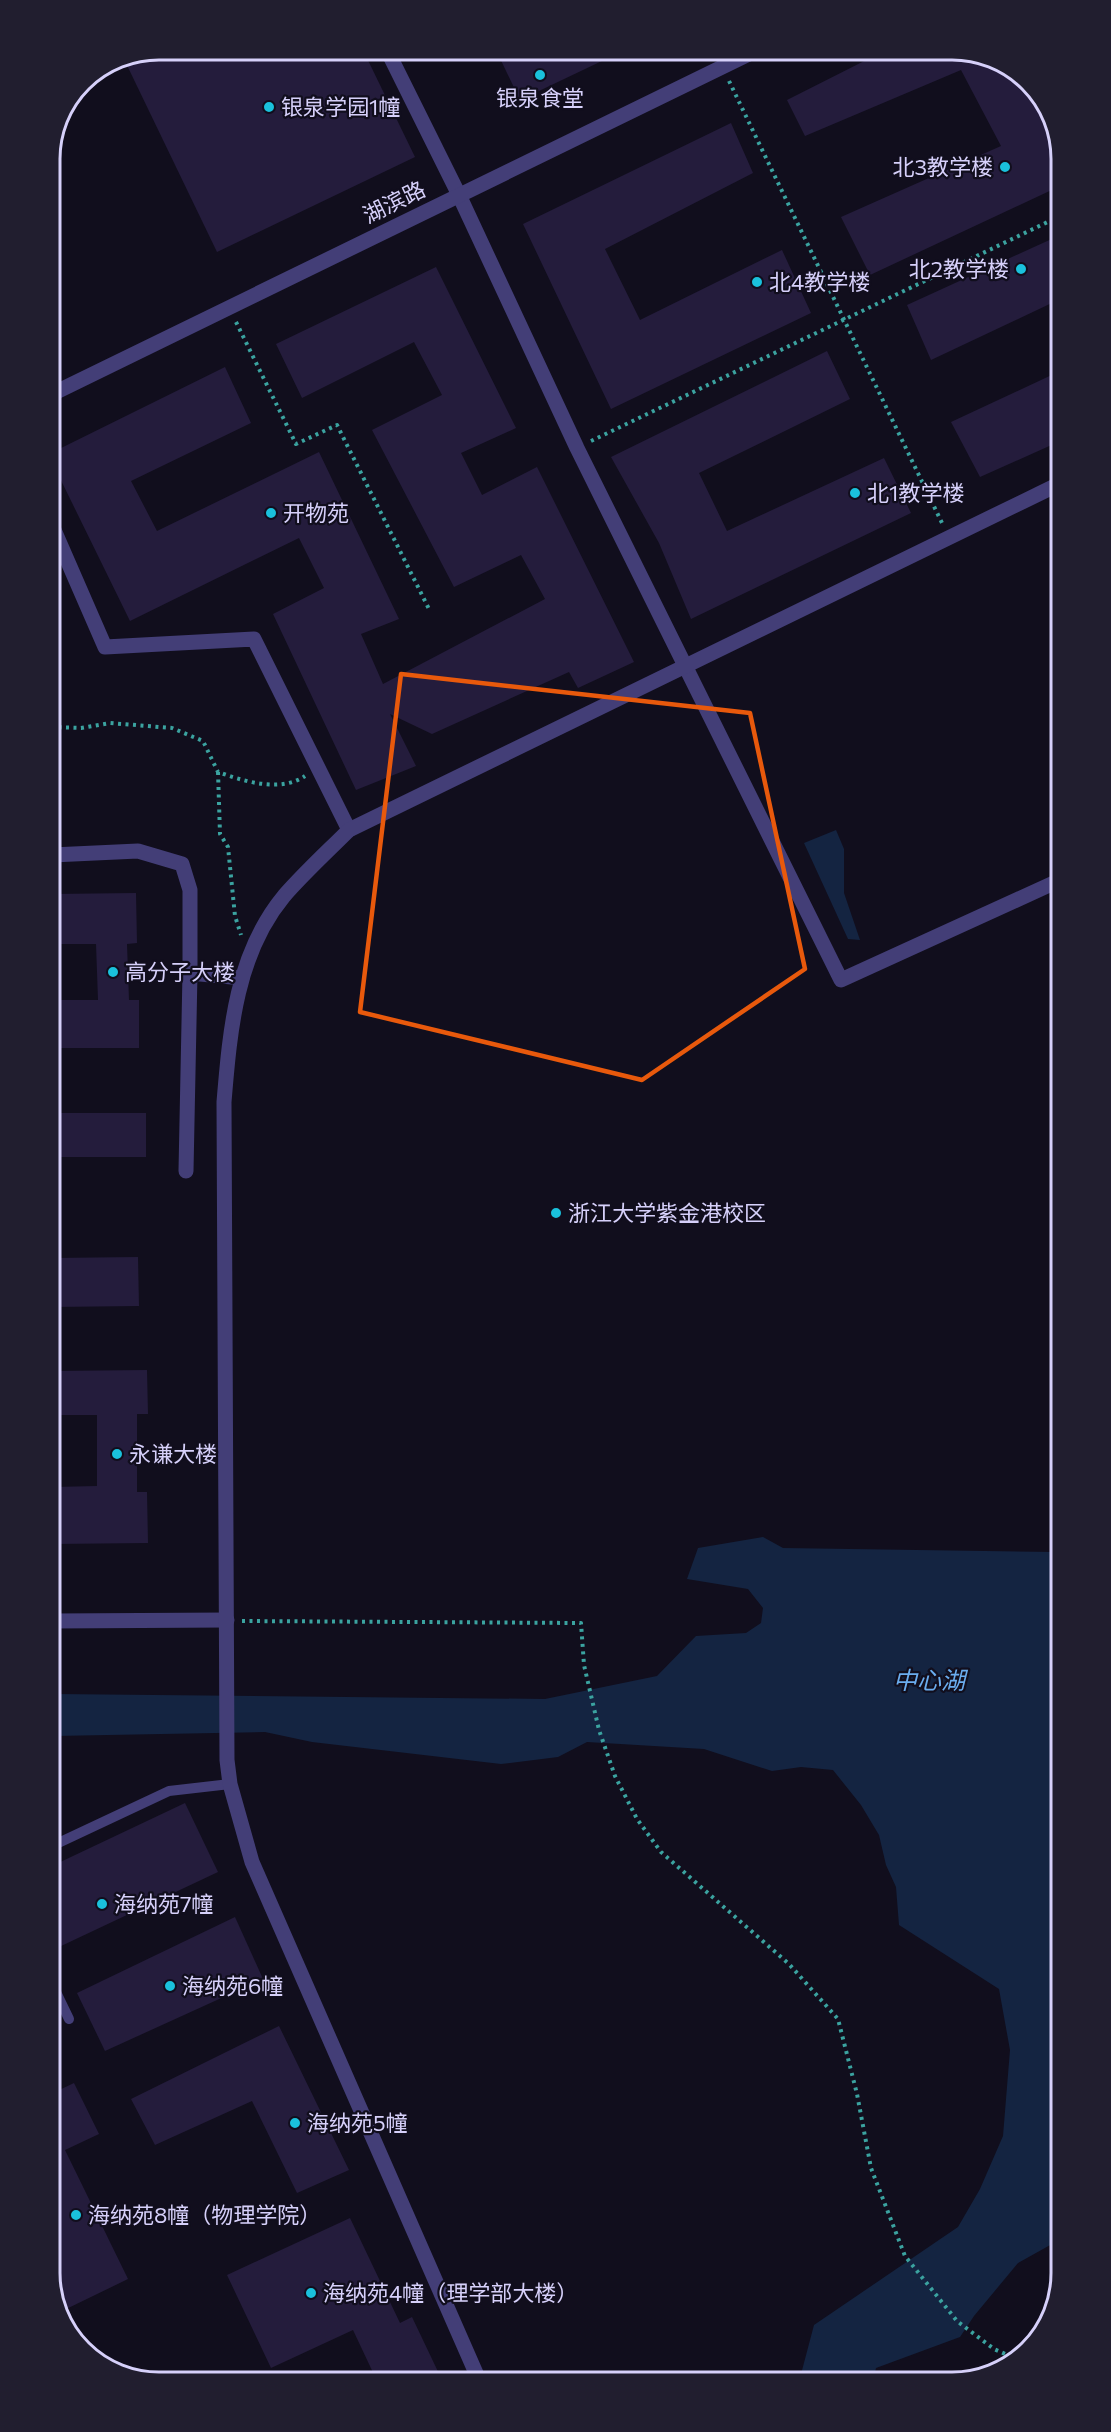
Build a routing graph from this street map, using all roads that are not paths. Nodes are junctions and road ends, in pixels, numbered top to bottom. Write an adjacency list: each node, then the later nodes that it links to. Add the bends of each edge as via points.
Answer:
1 (392, 60): 3 (street)
2 (736, 60): 3 (street, 湖滨路)
3 (459, 195): 4 (street, 湖滨路); 7 (street)
4 (60, 390)
5 (1051, 488): 7 (street)
6 (60, 544): 8 (street, via 105,647 254,639)
7 (684, 667): 8 (street); 10 (street, via 841,980)
8 (349, 830): 12 (street, via 283,898 250,955)
9 (60, 855): 11 (street, via 138,851 182,864 190,890)
10 (1051, 884)
11 (190, 973): 12 (street); 13 (street)
12 (242, 978): 14 (street, via 228,1046 224,1102)
13 (186, 1171)
14 (227, 1620): 15 (street); 16 (street)
15 (60, 1621)
16 (230, 1784): 17 (lane, via 170,1791); 20 (street, via 252,1862)
17 (60, 1842)
18 (60, 2000): 19 (lane)
19 (69, 2019)
20 (475, 2372)

